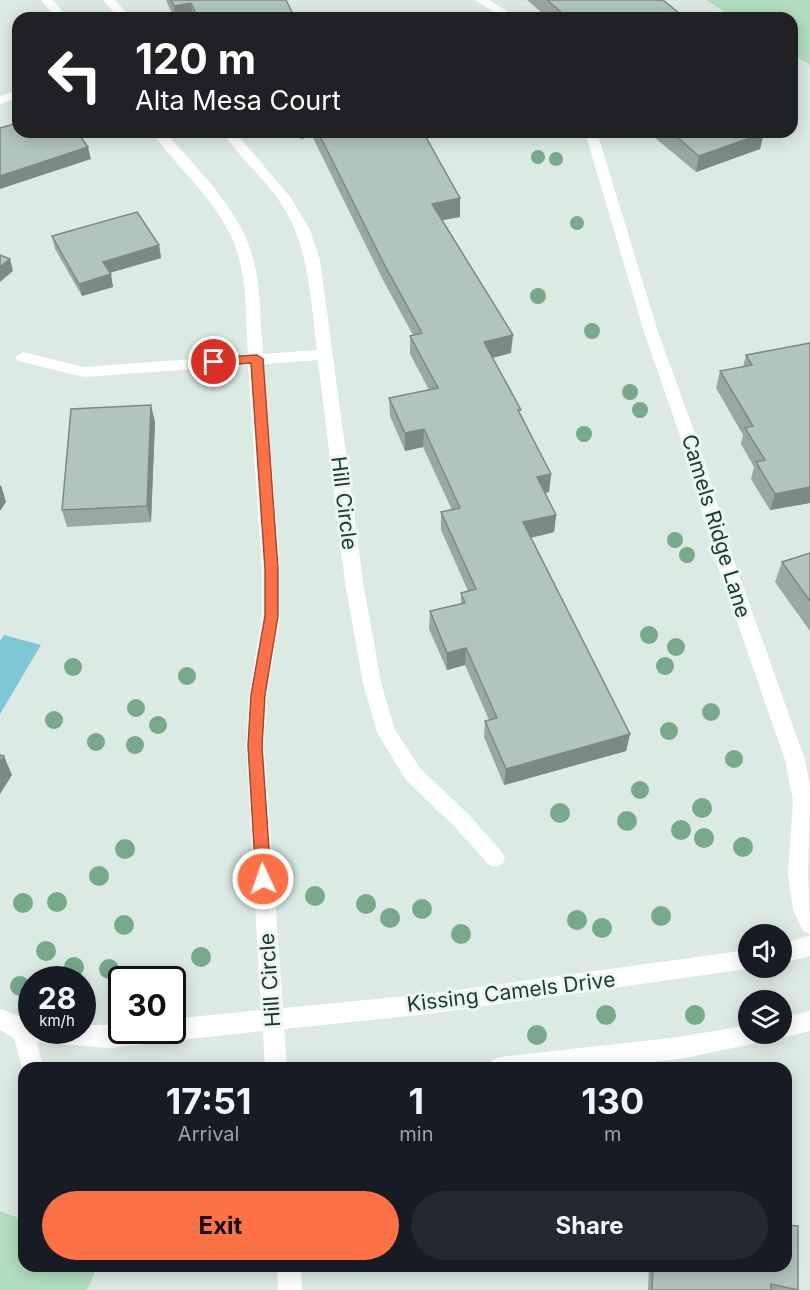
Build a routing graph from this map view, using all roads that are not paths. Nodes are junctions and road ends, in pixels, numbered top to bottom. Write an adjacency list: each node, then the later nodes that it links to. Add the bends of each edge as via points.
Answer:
1 (47, 0): 4 (street)
2 (109, 0): 5 (street)
3 (481, 0): 6 (street)
4 (57, 12)
5 (120, 12)
6 (502, 12)
7 (163, 138): 12 (street, Hill Circle, via 214,200 245,255)
8 (233, 138): 10 (street, Hill Circle, via 284,198 303,230 313,260)
9 (593, 138): 14 (street, Camels Ridge Lane, via 724,558 795,760 803,800 798,874 803,910)
10 (326, 354): 12 (street); 13 (street, Hill Circle, via 354,582 372,683 387,732 412,774)
11 (23, 357): 12 (street, via 84,372)
12 (257, 359): 19 (street, Hill Circle, via 271,616 258,695 255,746)
13 (495, 858)
14 (810, 924)
15 (810, 946): 16 (street)
16 (792, 950)
17 (738, 961): 19 (street, Kissing Camels Drive, via 428,1004)
18 (0, 1019): 22 (street)
19 (273, 1019): 23 (street, Kissing Camels Drive); 27 (street, Hill Circle)
20 (810, 1021): 21 (street)
21 (792, 1026)
22 (18, 1028)
23 (186, 1028)
24 (738, 1037): 28 (street)
25 (27, 1044): 26 (street)
26 (31, 1062)
27 (276, 1062)
28 (554, 1062)
29 (289, 1272): 30 (street)
30 (290, 1290)

